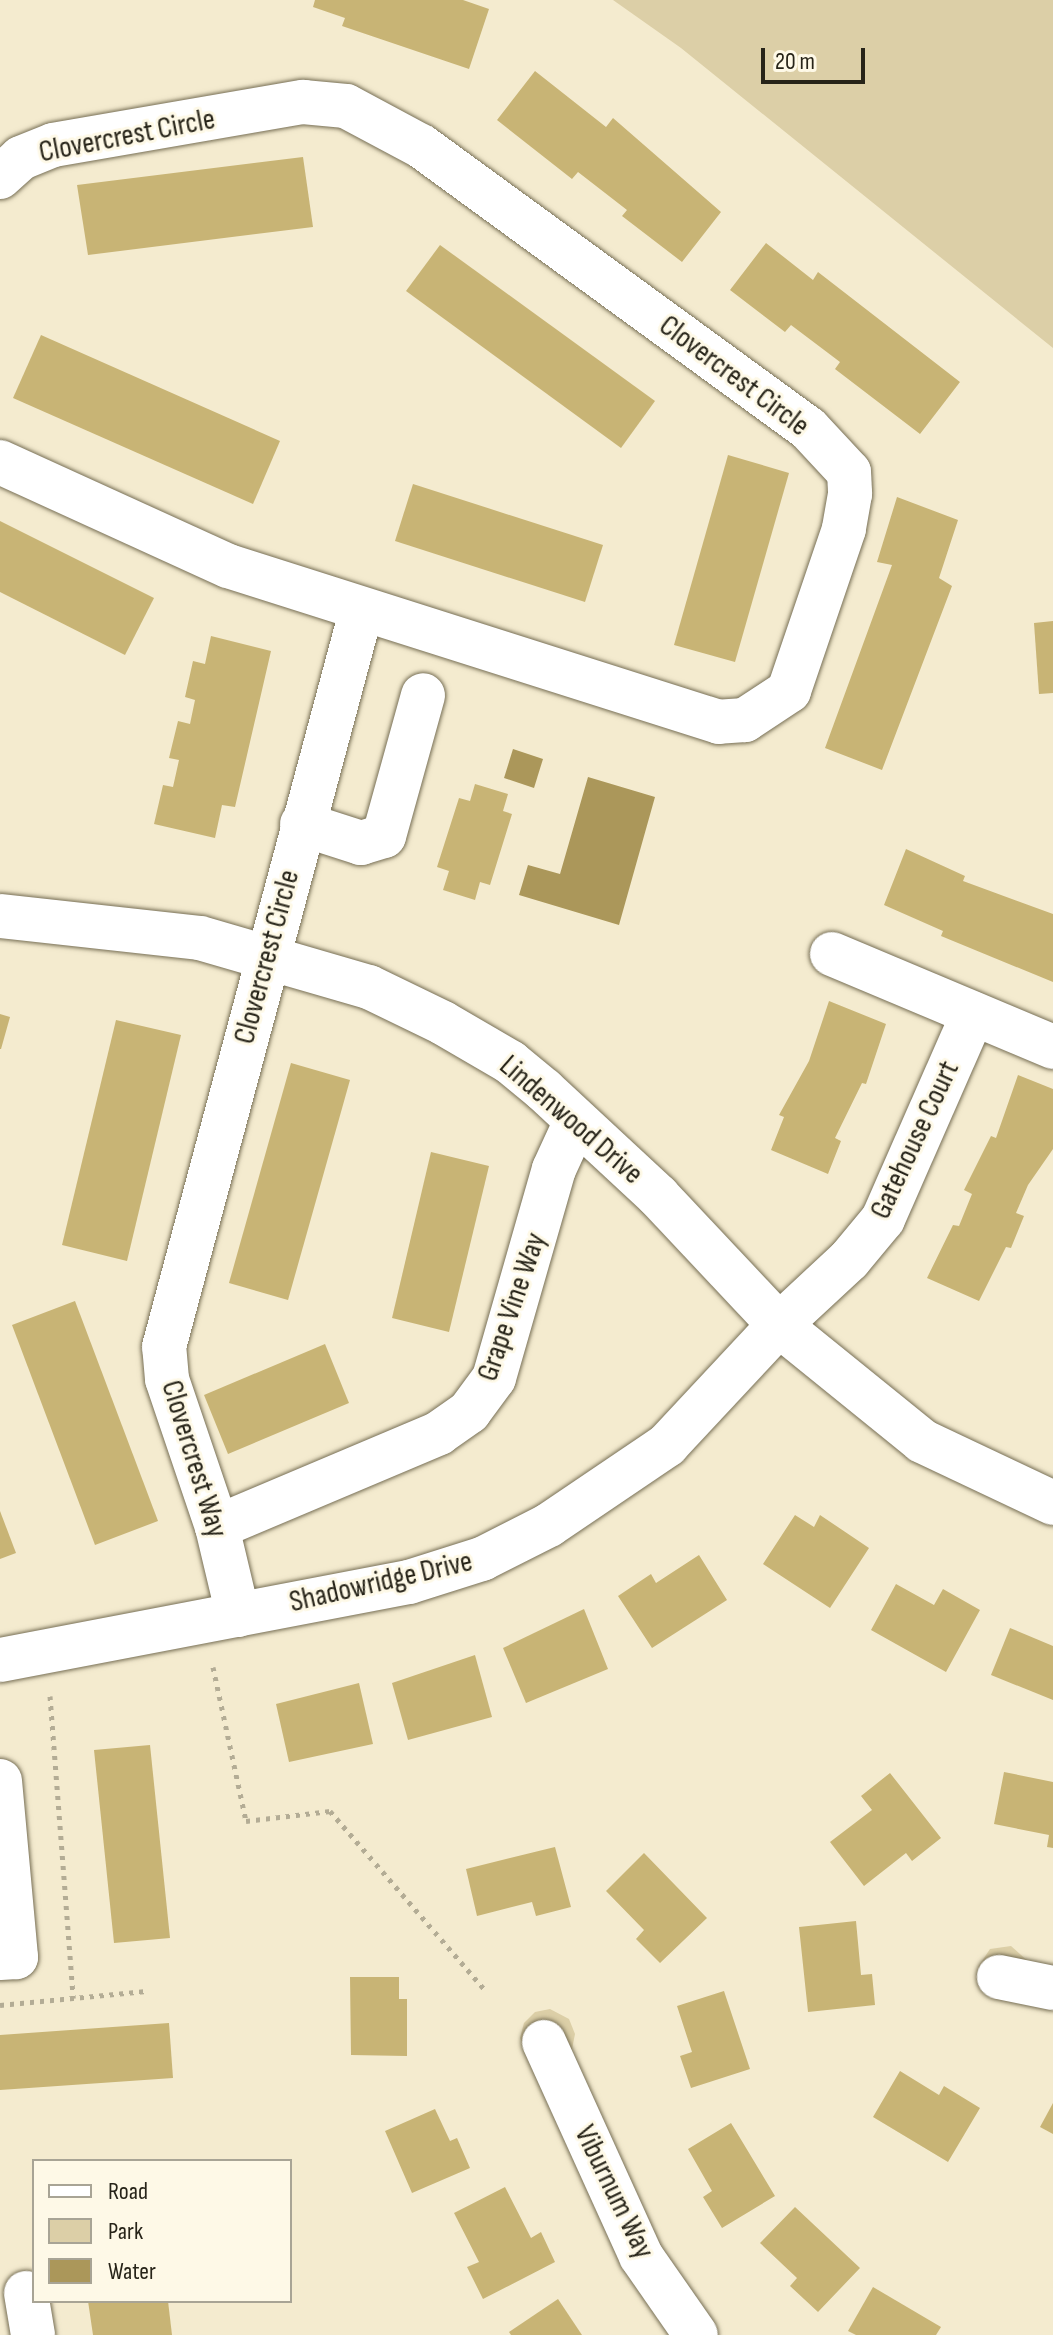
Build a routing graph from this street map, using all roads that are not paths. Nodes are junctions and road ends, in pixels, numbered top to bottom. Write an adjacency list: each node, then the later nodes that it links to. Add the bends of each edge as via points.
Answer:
1 (0, 177): 3 (street, Clovercrest Circle, via 21,158 53,145 303,102 346,106 421,146 795,419 849,472 844,529 789,691 745,720 719,722)
2 (0, 462): 3 (street, Clovercrest Circle, via 228,566)
3 (361, 612): 5 (street, Clovercrest Circle)
4 (423, 695): 5 (street, via 384,836 361,843)
5 (302, 824): 8 (street, Clovercrest Circle)
6 (0, 916): 8 (street, Lindenwood Drive, via 200,938)
7 (832, 954): 9 (street)
8 (267, 956): 11 (street, Lindenwood Drive, via 369,987 443,1023 510,1062); 12 (street, Clovercrest Circle)
9 (973, 1014): 10 (street); 13 (street, Gatehouse Court, via 883,1219 849,1260)
10 (1053, 1047)
11 (576, 1121): 13 (street, Lindenwood Drive, via 658,1196); 15 (street, Grape Vine Way, via 554,1169 494,1378 469,1412 439,1433)
12 (175, 1303): 15 (street, Clovercrest Way, via 164,1347 167,1379)
13 (779, 1325): 14 (street, Lindenwood Drive, via 922,1441); 16 (street, Shadowridge Drive, via 667,1445 549,1525 482,1559 409,1582)
14 (1053, 1503)
15 (217, 1527): 16 (street, Clovercrest Way)
16 (238, 1615): 17 (street, Shadowridge Drive)
17 (0, 1660)
18 (0, 1781): 19 (street, via 16,1957)
19 (0, 1958)
20 (999, 1977): 21 (street)
21 (1053, 1988)
22 (544, 2042): 23 (street, Viburnum Way, via 641,2256)
23 (696, 2335)

